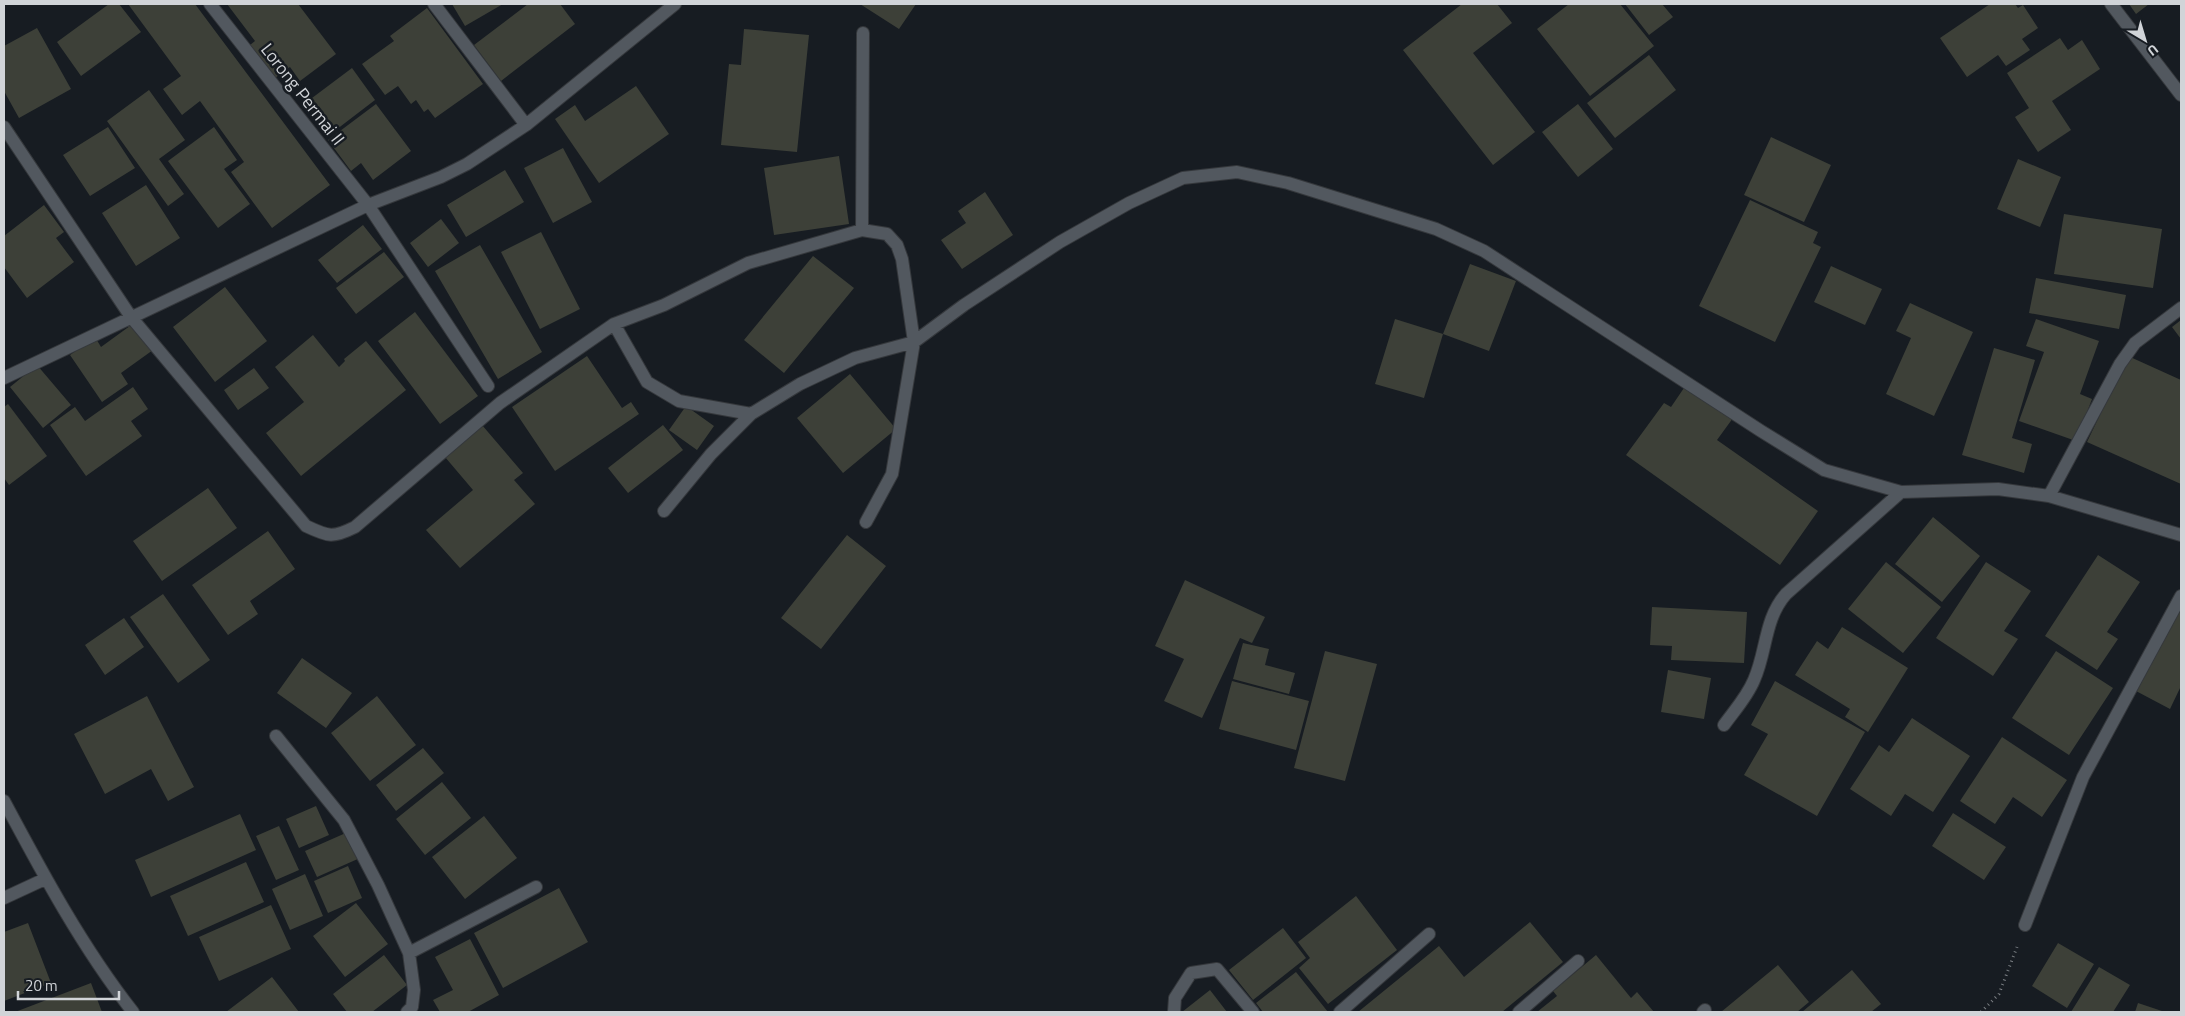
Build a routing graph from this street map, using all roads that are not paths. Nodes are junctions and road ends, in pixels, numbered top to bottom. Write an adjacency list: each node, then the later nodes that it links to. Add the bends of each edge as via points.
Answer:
1 (210, 4): 9 (street, Lorong Permai II)
2 (434, 4): 7 (street)
3 (675, 4): 7 (street)
4 (2111, 4): 6 (street)
5 (863, 33): 10 (street)
6 (2181, 95)
7 (526, 125): 9 (street, via 441,178)
8 (4, 127): 12 (street)
9 (368, 205): 12 (street); 16 (street, Lorong Permai II)
10 (862, 230): 13 (street, via 748,263 664,305); 14 (street, via 887,234 897,245 902,259)
11 (2181, 308): 19 (street, via 2135,343 2120,364)
12 (131, 317): 13 (street, via 306,526 337,536 355,527 500,403); 15 (street)
13 (614, 324): 17 (street, via 647,382 679,401)
14 (914, 342): 17 (street, via 855,358 800,384); 18 (street, via 1060,242 1129,203 1183,178 1237,172 1288,183 1381,211 1436,229 1484,251 1824,470); 21 (street, via 892,474)
15 (4, 378)
16 (488, 386)
17 (751, 414): 20 (street, via 711,454)
18 (1902, 492): 19 (street, via 1998,489); 24 (street, via 1777,605 1771,616 1755,679)
19 (2049, 496): 22 (street)
20 (664, 511)
21 (866, 522)
22 (2181, 536)
23 (2181, 596): 30 (street, via 2083,777)
24 (1724, 725)
25 (276, 736): 32 (street, via 344,820)
26 (4, 801): 27 (street)
27 (45, 879): 29 (street); 34 (street)
28 (536, 887): 32 (street)
29 (4, 898)
30 (2026, 925)
31 (1429, 934): 38 (street)
32 (409, 953): 35 (street, via 414,990 412,1007)
33 (1578, 961): 39 (street)
34 (133, 1012)
35 (407, 1012)
36 (1174, 1012): 37 (street, via 1175,998 1191,973 1217,969)
37 (1253, 1012)
38 (1340, 1012)
39 (1519, 1012)

